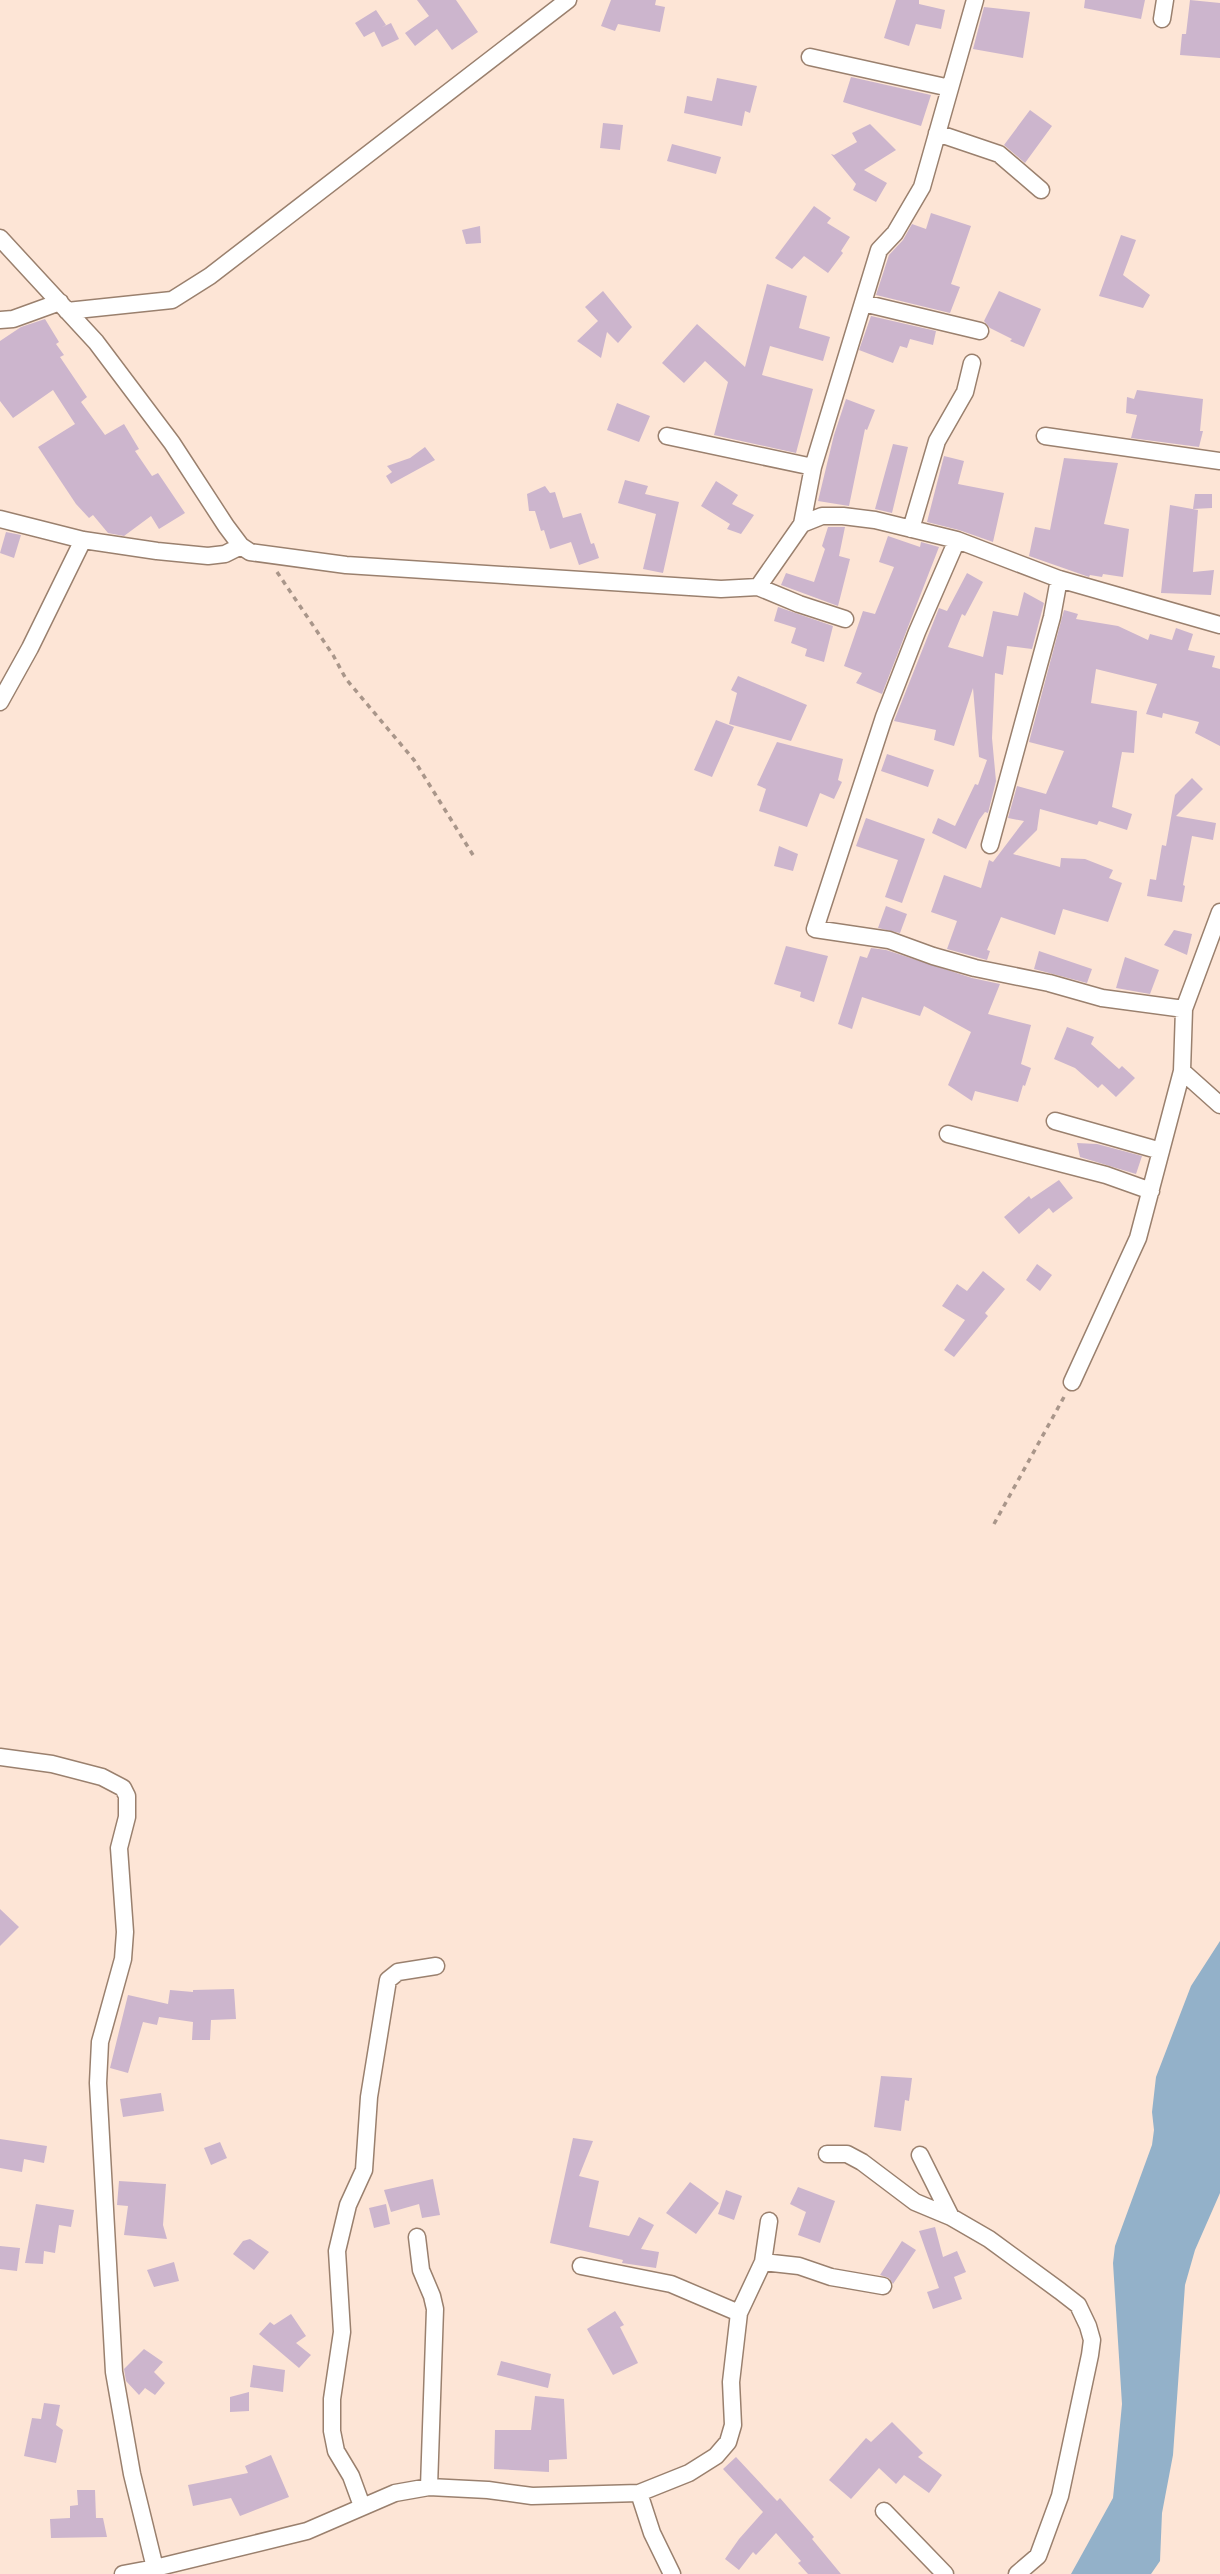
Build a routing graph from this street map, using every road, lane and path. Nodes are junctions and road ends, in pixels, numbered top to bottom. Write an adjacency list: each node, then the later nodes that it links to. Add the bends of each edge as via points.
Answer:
1 (568, 0): 11 (street, via 172,300)
2 (975, 0): 6 (street)
3 (1164, 0): 4 (street)
4 (1162, 19)
5 (810, 57): 6 (street)
6 (950, 88): 7 (street)
7 (937, 133): 8 (street, via 999,154); 10 (street, via 922,187 895,233 879,250)
8 (1041, 190)
9 (0, 238): 11 (street)
10 (863, 303): 13 (street); 18 (street)
11 (63, 306): 12 (street); 24 (street, via 172,443)
12 (0, 320)
13 (979, 331)
14 (972, 363): 21 (street, via 965,392 937,441)
15 (667, 436): 18 (street)
16 (1045, 436): 17 (street)
17 (1220, 461)
18 (813, 467): 20 (street)
19 (0, 519): 22 (street)
20 (802, 524): 21 (street, via 822,516 843,516); 27 (street)
21 (911, 529): 23 (street)
22 (83, 540): 24 (street, via 208,556); 30 (street)
23 (957, 540): 26 (street); 34 (street, via 884,717 815,929 889,940 964,965 1102,998)
24 (241, 546): 25 (street)
25 (267, 555): 27 (street, via 346,565 721,589); 32 (path, via 346,679 414,760)
26 (1059, 579): 29 (street); 31 (street)
27 (758, 587): 28 (street)
28 (845, 619)
29 (1220, 625)
30 (0, 702)
31 (990, 845)
32 (473, 855)
33 (1220, 912): 34 (street)
34 (1184, 1009): 35 (street)
35 (1182, 1071): 36 (street); 39 (street)
36 (1220, 1105)
37 (1055, 1121): 39 (street)
38 (948, 1134): 40 (street)
39 (1161, 1151): 40 (street)
40 (1150, 1191): 41 (street, via 1138,1238)
41 (1072, 1382): 42 (path)
42 (994, 1524)
43 (0, 1757): 58 (street, via 103,1777 123,1788 127,1796 127,1817 118,1848 123,1959 100,2042 97,2083 114,2372)
44 (436, 1966): 56 (street, via 398,1972 388,1980 369,2097 364,2170 348,2205 337,2251 342,2332 332,2431 336,2451)
45 (827, 2154): 47 (street, via 847,2154 915,2202)
46 (920, 2155): 47 (street)
47 (951, 2217): 62 (street, via 989,2239 1078,2305 1091,2340 1060,2496 1038,2556)
48 (769, 2221): 50 (street)
49 (417, 2237): 54 (street, via 421,2270 435,2309)
50 (763, 2262): 52 (street); 53 (street)
51 (581, 2266): 53 (street, via 671,2284)
52 (883, 2286)
53 (738, 2313): 55 (street, via 731,2382 733,2425 728,2442 689,2473)
54 (429, 2487): 55 (street, via 532,2496); 56 (street, via 395,2493)
55 (639, 2493): 60 (street)
56 (362, 2507): 58 (street, via 307,2531)
57 (884, 2511): 61 (street)
58 (155, 2568): 59 (street)
59 (123, 2574)
60 (672, 2574)
61 (945, 2574)
62 (1017, 2574)

